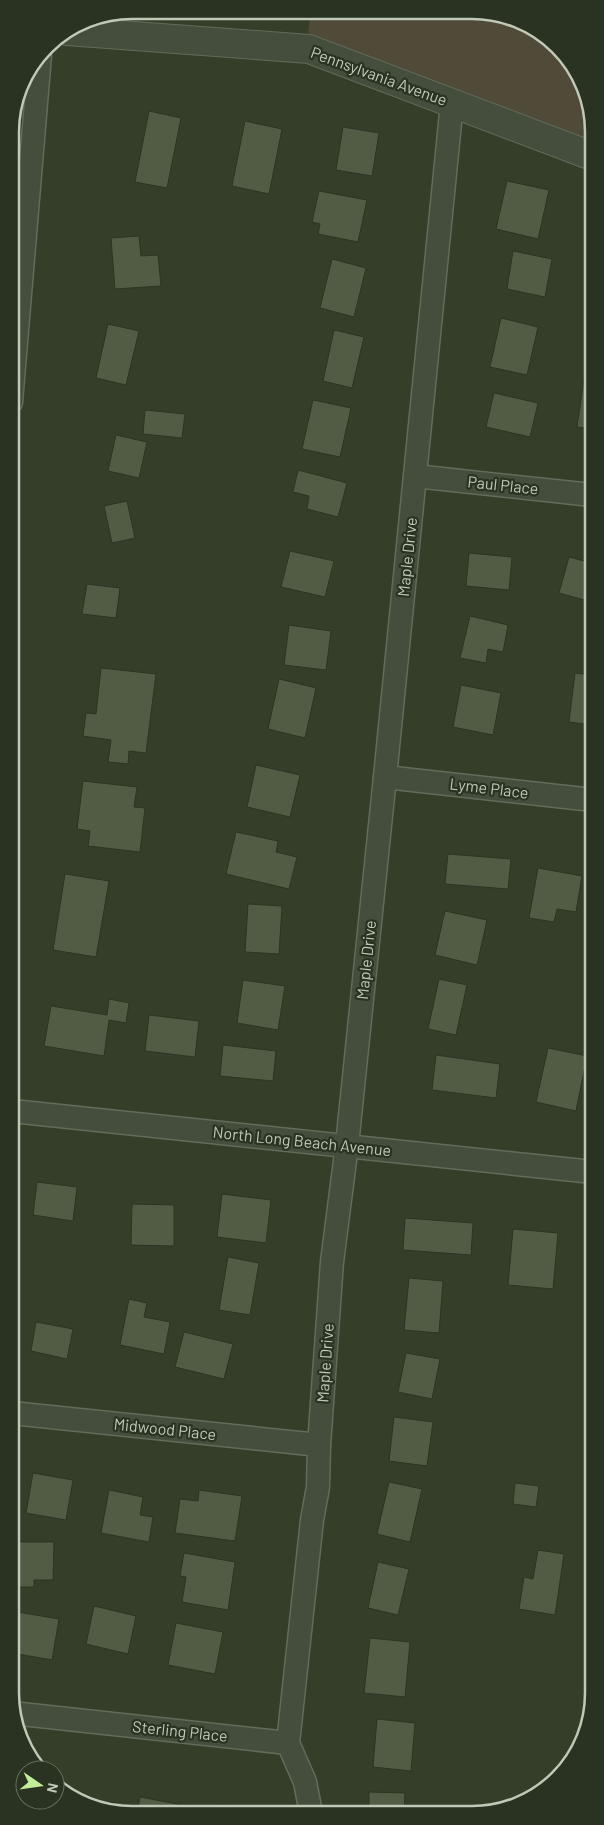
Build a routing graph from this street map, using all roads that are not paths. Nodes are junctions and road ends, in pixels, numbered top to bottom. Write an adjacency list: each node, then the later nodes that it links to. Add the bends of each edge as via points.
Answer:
1 (79, 32): 3 (street, Pennsylvania Avenue, via 309,49)
2 (39, 68): 5 (street)
3 (452, 103): 4 (street, Pennsylvania Avenue); 6 (street, Maple Drive)
4 (585, 153)
5 (19, 306)
6 (415, 476): 7 (street, Paul Place); 8 (street, Maple Drive)
7 (585, 494)
8 (385, 776): 9 (street, Lyme Place); 11 (street, Maple Drive)
9 (585, 799)
10 (19, 1112): 11 (street, North Long Beach Avenue)
11 (347, 1145): 12 (street, North Long Beach Avenue); 14 (street, Maple Drive, via 332,1262)
12 (585, 1171)
13 (19, 1414): 14 (street, Midwood Place)
14 (319, 1445): 16 (street, Maple Drive, via 318,1487)
15 (21, 1714): 16 (street, Sterling Place)
16 (288, 1743): 17 (street, Maple Drive, via 305,1782)
17 (310, 1806)

